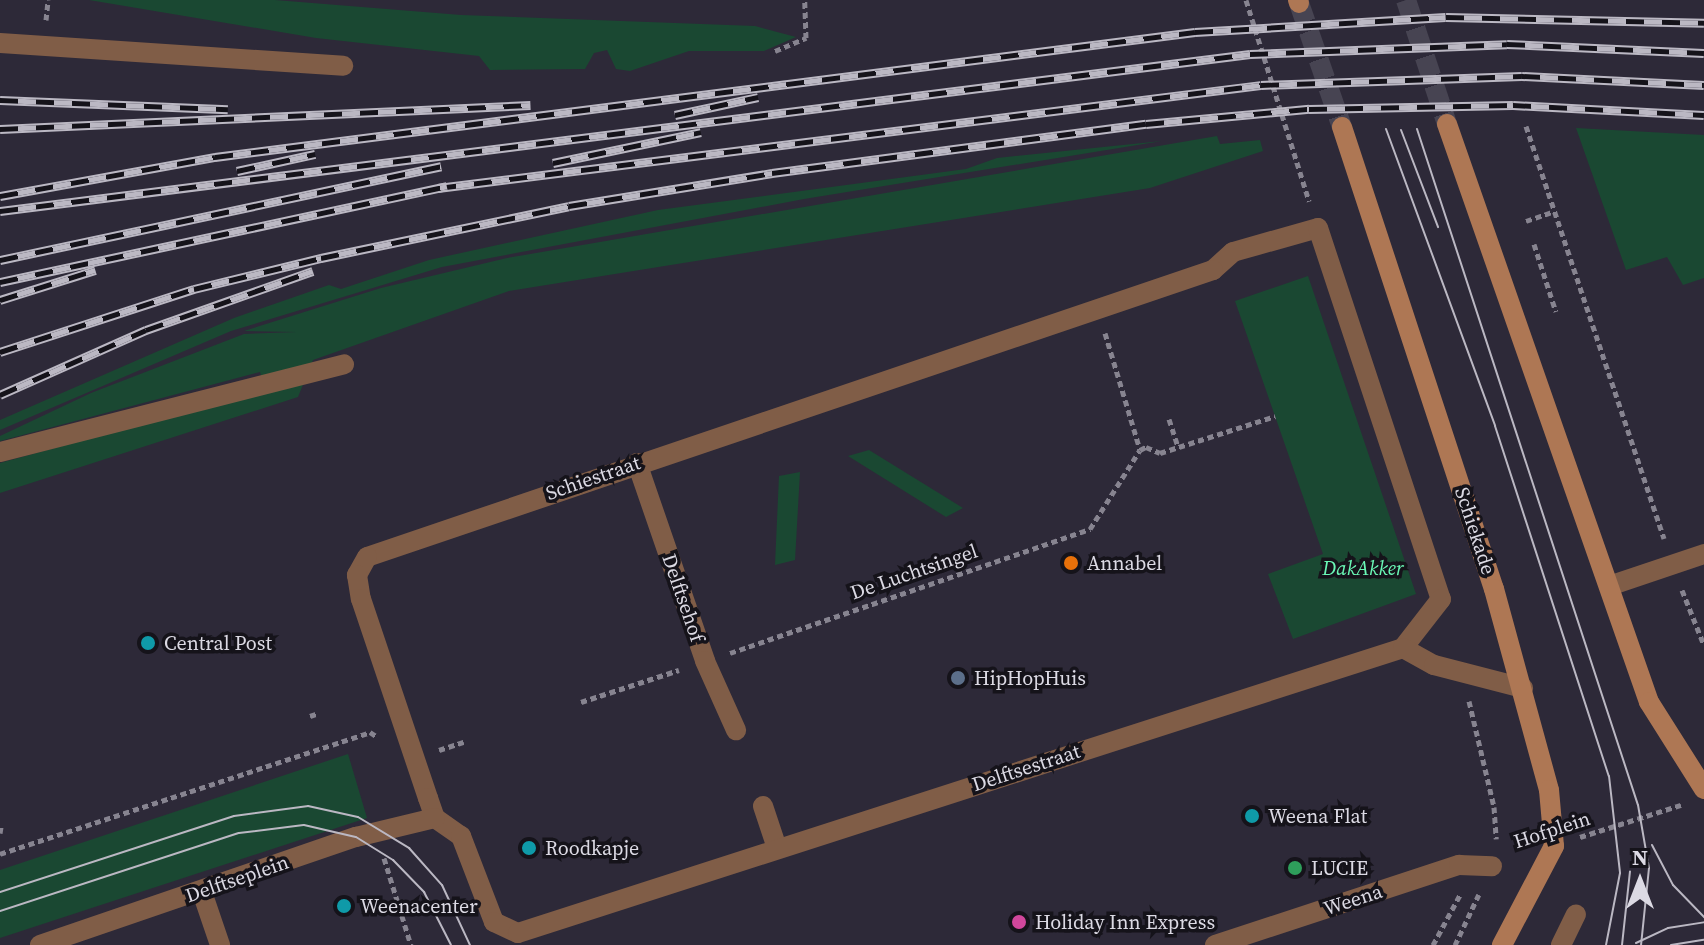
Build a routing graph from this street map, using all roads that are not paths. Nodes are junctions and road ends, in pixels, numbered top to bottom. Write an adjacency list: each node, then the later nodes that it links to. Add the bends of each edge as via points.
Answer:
1 (0, 43): 2 (street)
2 (343, 66)
3 (1447, 124): 9 (main road)
4 (1342, 127): 11 (main road, Schiekade)
5 (344, 364): 6 (street)
6 (0, 452)
7 (637, 463): 10 (street, Schiestraat, via 1213,270 1233,252 1318,228 1441,599); 12 (street, Delftsehof, via 705,661); 15 (street, Schiestraat, via 373,552 360,565 361,599)
8 (1704, 554): 9 (street)
9 (1609, 586): 13 (main road, via 1649,702)
10 (1403, 648): 11 (street, via 1463,673); 16 (street, Delftsestraat)
11 (1523, 688): 21 (main road, Schiekade, via 1549,790 1554,846)
12 (736, 730)
13 (1699, 795)
14 (763, 806): 16 (street)
15 (435, 818): 18 (street, Delftseplein, via 356,837); 20 (street, Schiestraat, via 461,836 494,922)
16 (777, 848): 20 (street, Delftsestraat)
17 (1484, 866): 24 (street, Weena, via 1459,865)
18 (202, 892): 22 (street, Delftseplein); 23 (street)
19 (1576, 914): 25 (street)
20 (524, 937)
21 (1505, 939)
22 (40, 945)
23 (220, 945)
24 (1215, 945)
25 (1561, 945)

